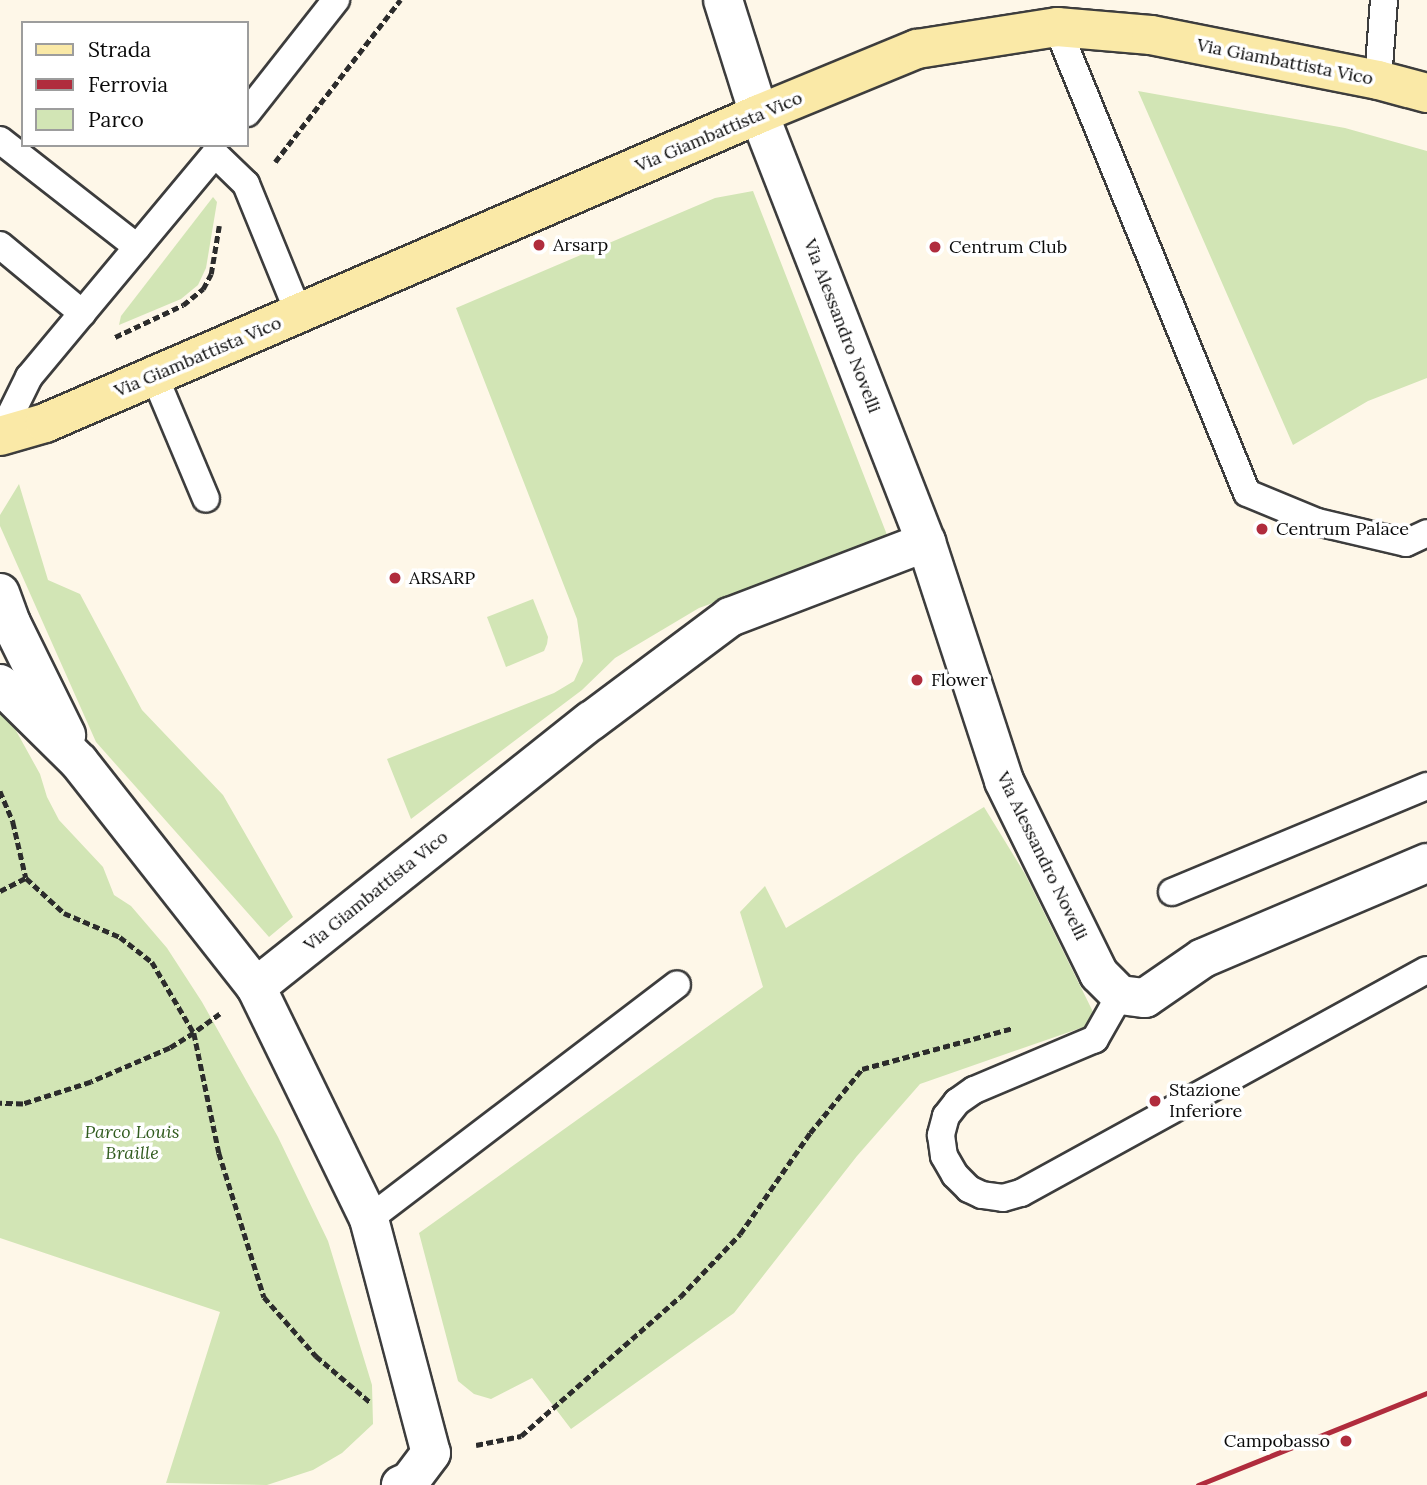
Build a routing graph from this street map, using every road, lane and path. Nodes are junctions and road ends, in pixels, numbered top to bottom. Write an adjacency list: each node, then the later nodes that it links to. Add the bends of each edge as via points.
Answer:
1 (336, 0): 7 (lane)
2 (723, 0): 8 (street, Via Alessandro Novelli)
3 (1384, 0): 5 (lane)
4 (1057, 27): 5 (street, Via Giambattista Vico, via 1152,35); 8 (street, Via Giambattista Vico, via 917,49); 20 (lane, via 1247,493 1317,522 1406,543)
5 (1378, 80): 6 (street, Via Giambattista Vico)
6 (1427, 93)
7 (248, 112)
8 (759, 114): 14 (street, Via Giambattista Vico); 21 (street, Via Alessandro Novelli)
9 (0, 140): 12 (lane)
10 (218, 149): 12 (lane); 14 (lane, via 246,184)
11 (0, 245): 13 (lane)
12 (137, 247): 13 (lane)
13 (82, 313): 17 (lane, via 29,377)
14 (299, 314): 15 (street, Via Giambattista Vico)
15 (154, 376): 16 (street, Via Giambattista Vico); 19 (lane)
16 (45, 423): 17 (street, Via Giambattista Vico); 18 (street, Via Giambattista Vico)
17 (0, 436)
18 (0, 458)
19 (206, 499)
20 (1427, 533)
21 (926, 542): 33 (street, Via Giambattista Vico, via 730,617 591,721); 34 (street, Via Alessandro Novelli, via 1004,781 1099,974)
22 (0, 593): 24 (street)
23 (0, 684): 24 (street)
24 (79, 762): 33 (street)
25 (1427, 786): 30 (lane)
26 (0, 791): 28 (path, via 13,822)
27 (1427, 863): 34 (street, via 1203,958 1145,998)
28 (26, 878): 29 (path); 36 (path, via 64,913 120,937 152,962)
29 (0, 891)
30 (1172, 892)
31 (1427, 970): 34 (lane, via 1021,1193 1003,1198 969,1189 944,1156 941,1135 946,1115 974,1090 1095,1039)
32 (677, 984): 38 (lane)
33 (256, 987): 36 (path); 38 (street)
34 (1120, 995)
35 (1020, 1026): 40 (path, via 862,1069 810,1133 740,1234 680,1297 521,1436)
36 (194, 1033): 37 (path, via 91,1082 23,1104); 39 (path, via 219,1153 264,1297 316,1356)
37 (0, 1103)
38 (369, 1219): 40 (street)
39 (376, 1408)
40 (431, 1454): 41 (street)
41 (401, 1485)

